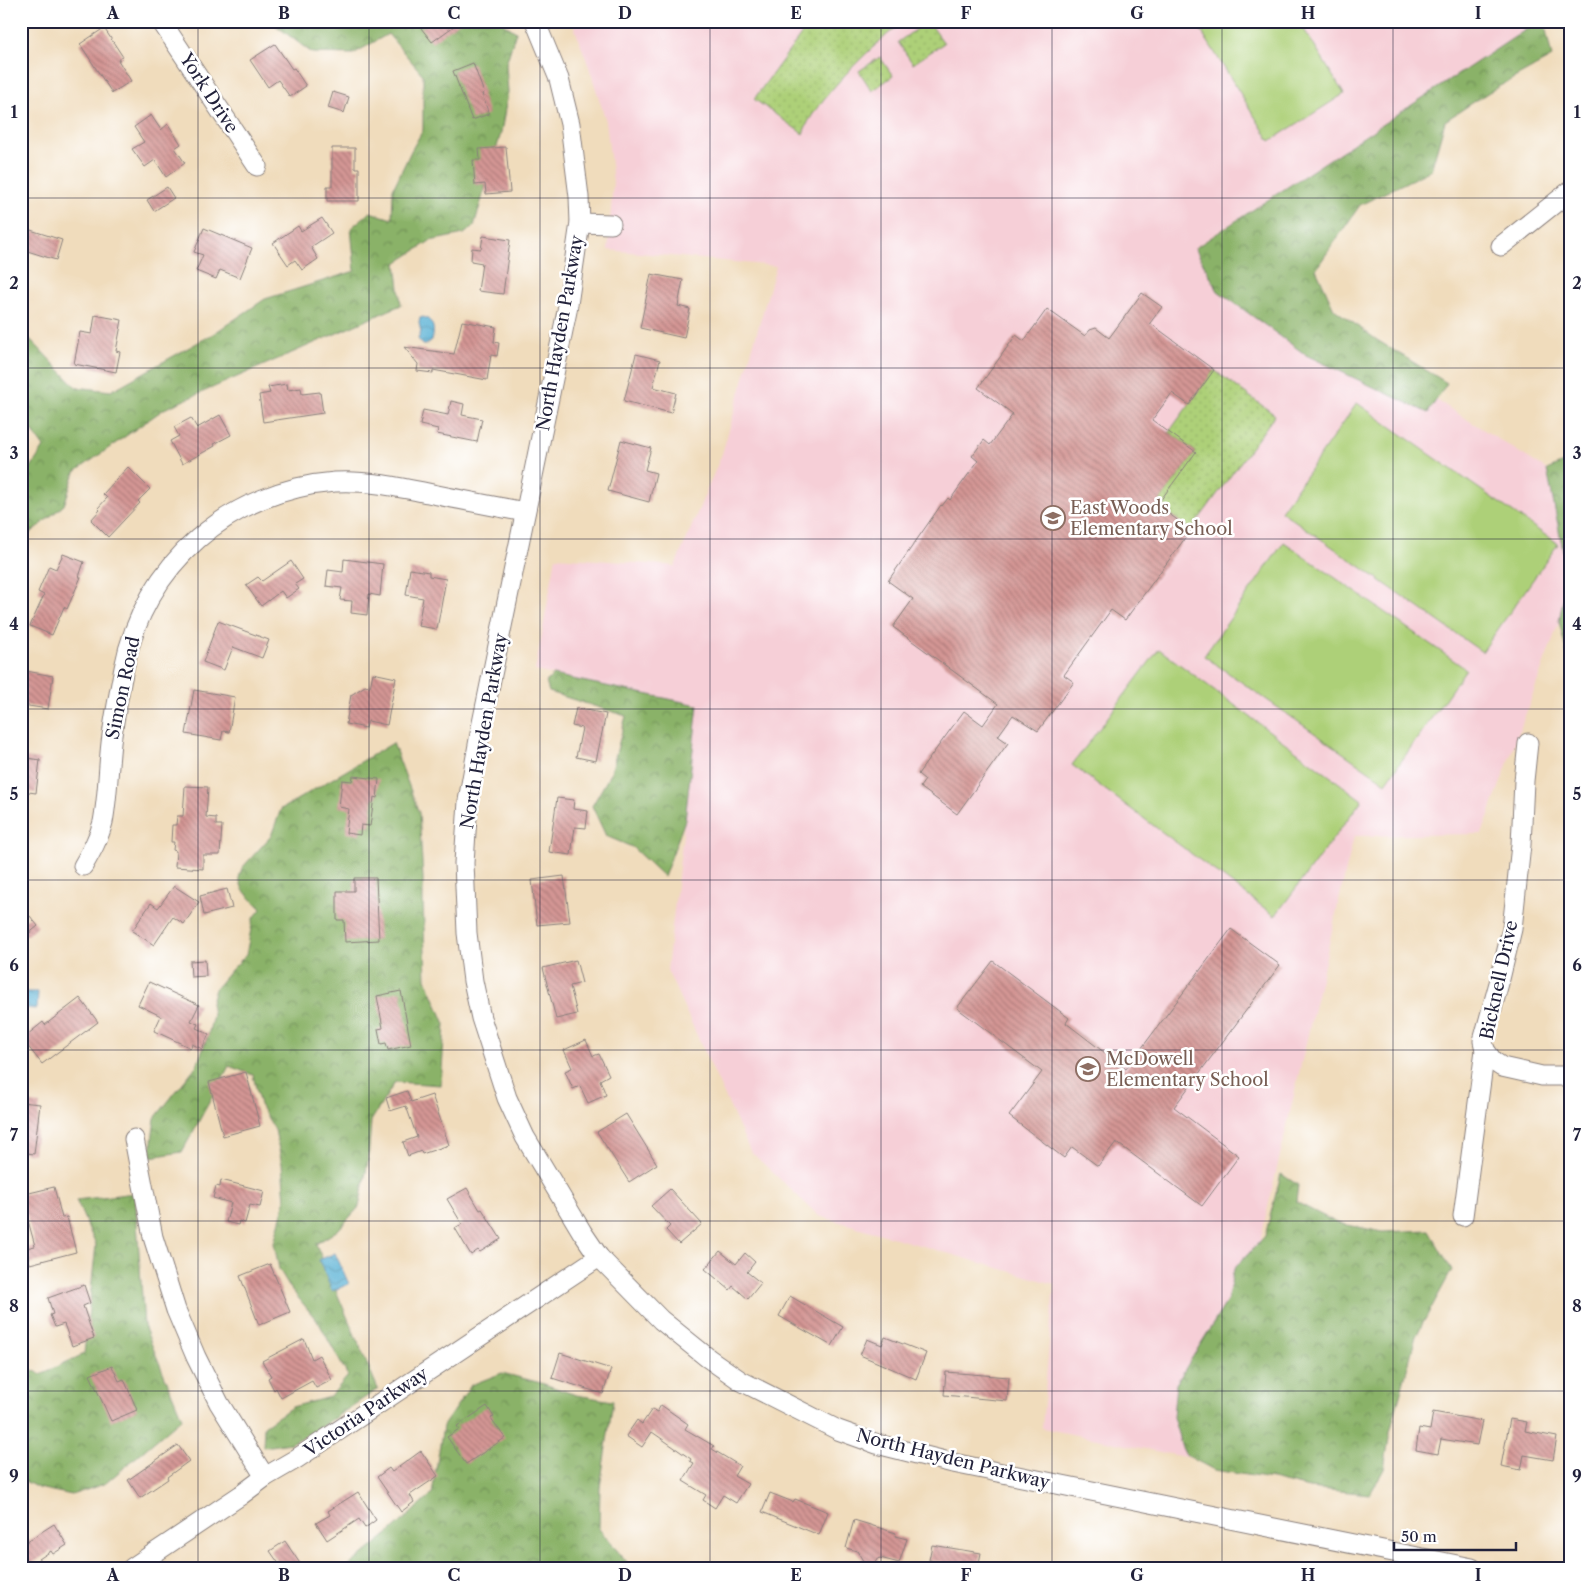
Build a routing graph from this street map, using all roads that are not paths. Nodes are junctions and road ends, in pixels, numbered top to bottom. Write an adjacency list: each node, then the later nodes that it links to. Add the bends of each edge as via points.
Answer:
1 (161, 21): 3 (street, York Drive)
2 (535, 21): 5 (street, North Hayden Parkway, via 559,79 570,124)
3 (257, 166)
4 (1570, 191): 7 (street)
5 (580, 223): 6 (street); 8 (street, North Hayden Parkway, via 567,310)
6 (611, 224)
7 (1501, 246)
8 (525, 512): 10 (street, Simon Road, via 380,484 336,482 290,489 256,501 214,524 174,564 154,591 133,635 124,666 111,741 103,822 96,844); 15 (street, North Hayden Parkway, via 468,801 464,863 466,933 481,1018 507,1098 525,1137)
9 (1528, 743): 11 (street, Bicknell Drive, via 1512,929 1483,1041)
10 (83, 866)
11 (1486, 1050): 12 (street, via 1502,1067 1542,1076); 14 (street, Bicknell Drive)
12 (1570, 1076)
13 (134, 1139): 16 (street, via 153,1237 176,1310 219,1402)
14 (1463, 1216)
15 (599, 1257): 16 (street, Victoria Parkway); 18 (street, North Hayden Parkway, via 661,1320 741,1381 838,1430 877,1444 953,1463)
16 (265, 1477): 17 (street, Victoria Parkway)
17 (132, 1568)
18 (1472, 1568)

